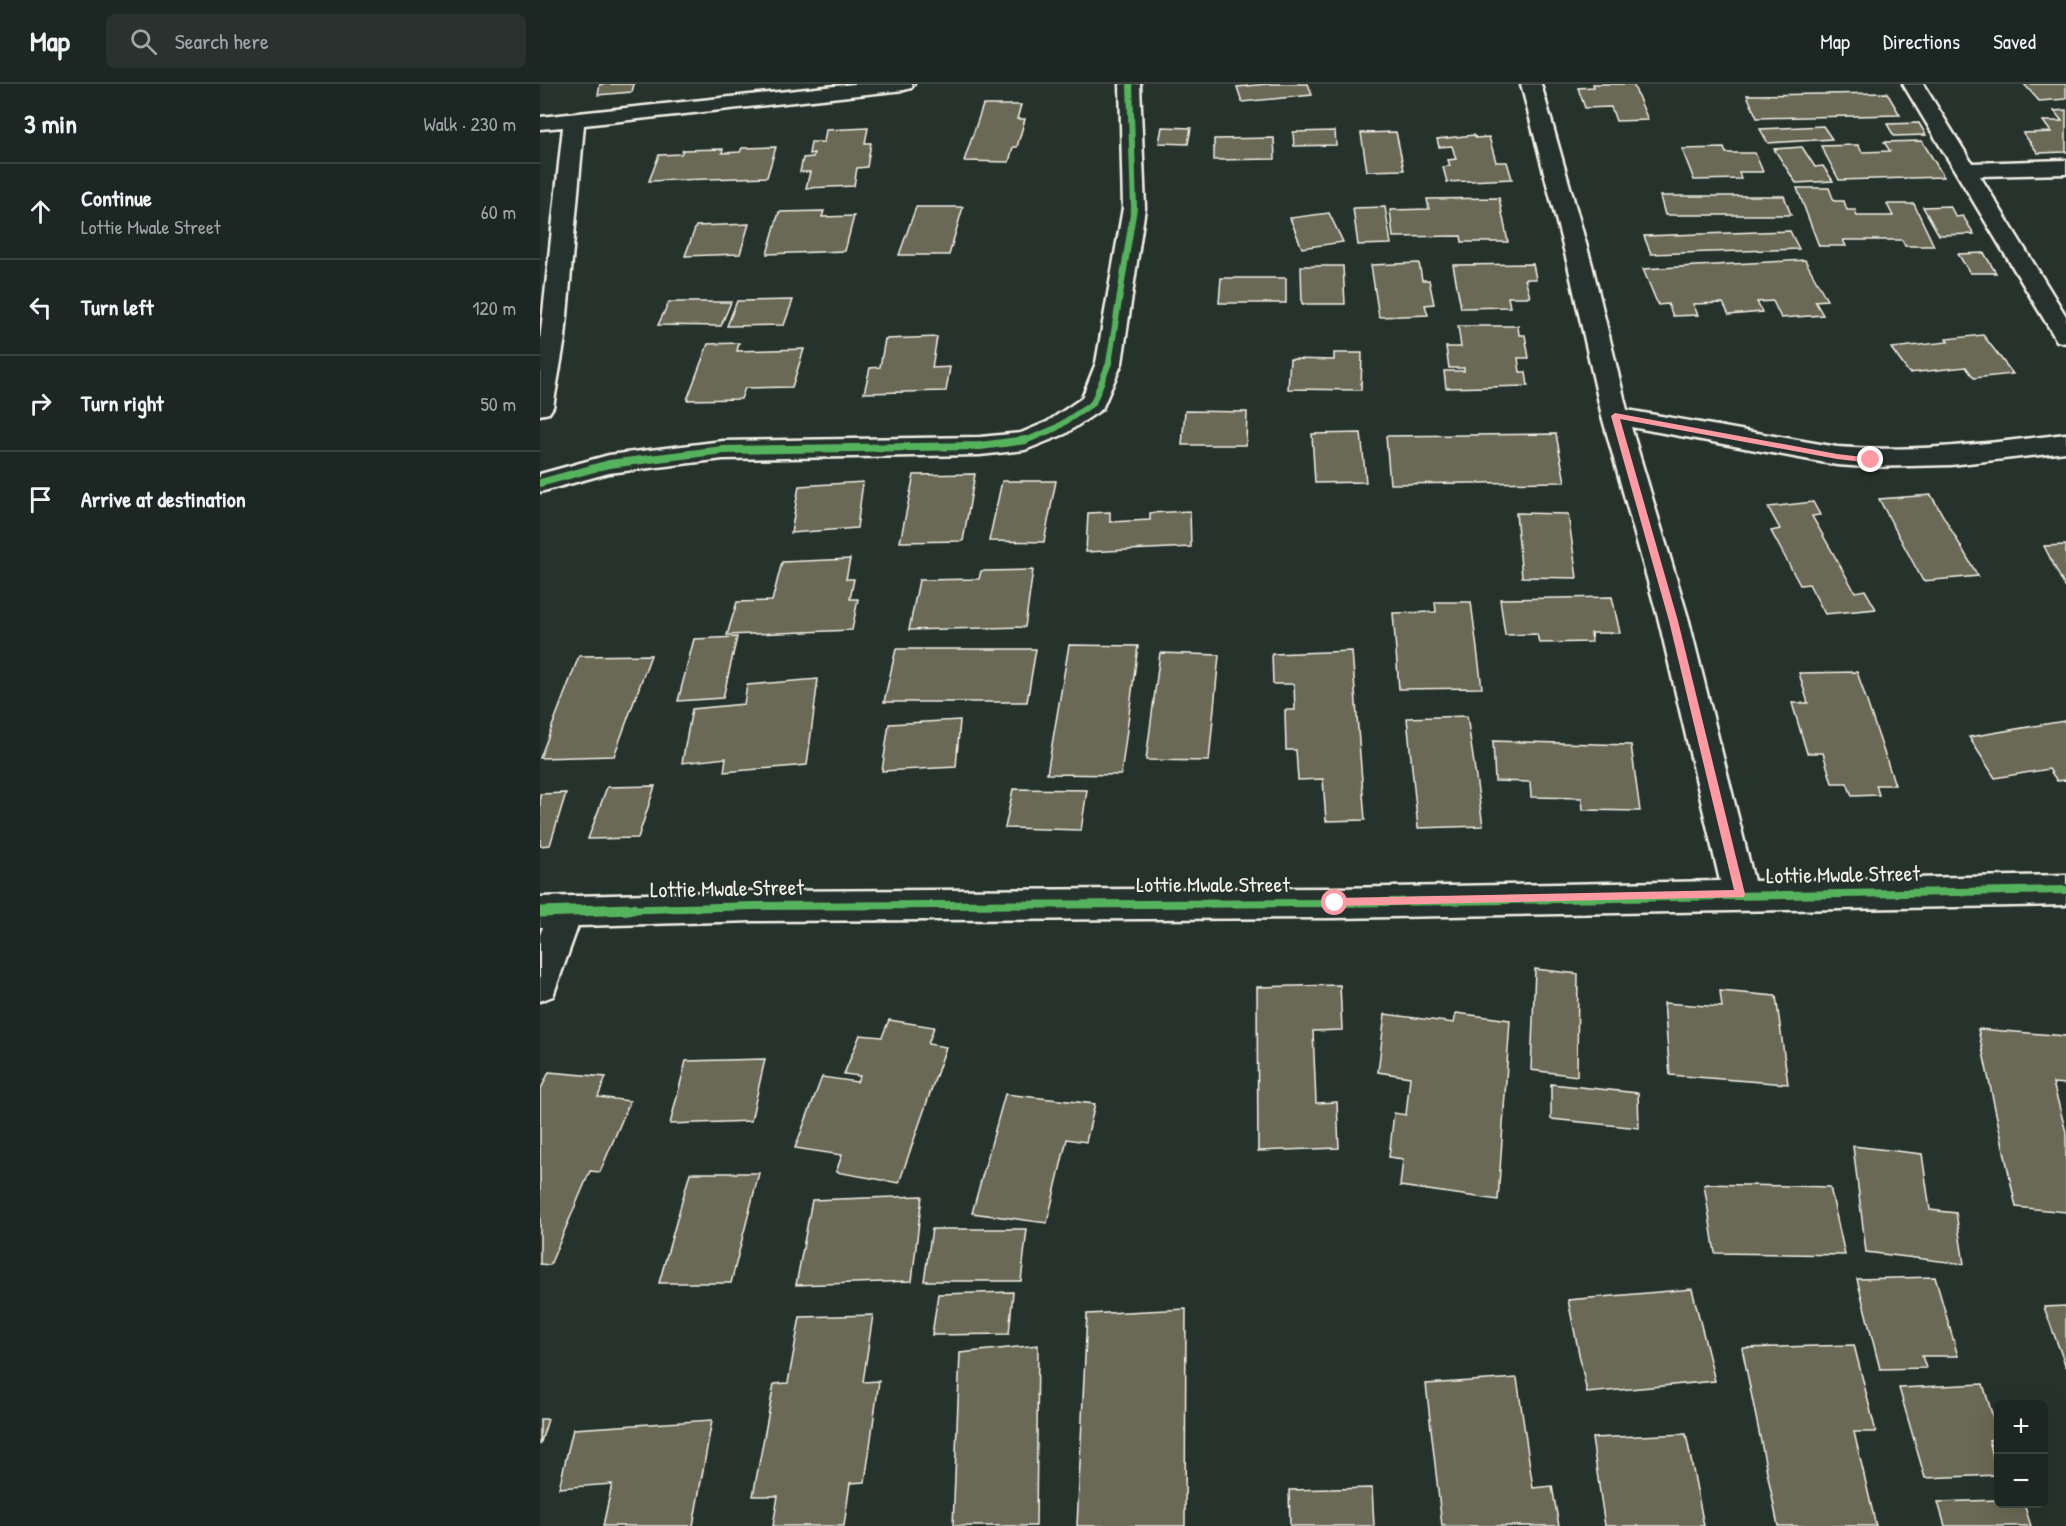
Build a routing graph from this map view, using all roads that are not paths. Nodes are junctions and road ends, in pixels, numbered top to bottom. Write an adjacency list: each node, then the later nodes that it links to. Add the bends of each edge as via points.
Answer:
1 (904, 84): 5 (street)
2 (1130, 84): 14 (street, via 1134,208 1109,363 1093,403 1056,428 1025,441 980,446 712,451 609,464)
3 (1531, 84): 12 (street, via 1580,265)
4 (1914, 84): 9 (street)
5 (853, 88): 6 (street)
6 (574, 120): 7 (street); 11 (street, via 553,338)
7 (540, 123)
8 (2066, 167): 9 (street)
9 (1965, 170): 10 (street)
10 (2066, 336)
11 (540, 406)
12 (1615, 416): 13 (street, via 1871,460); 16 (street, via 1674,621)
13 (2066, 443)
14 (540, 483)
15 (2066, 891): 16 (street, Lottie Mwale Street)
16 (1740, 894): 17 (street, Lottie Mwale Street)
17 (553, 912): 18 (street)
18 (540, 986)

